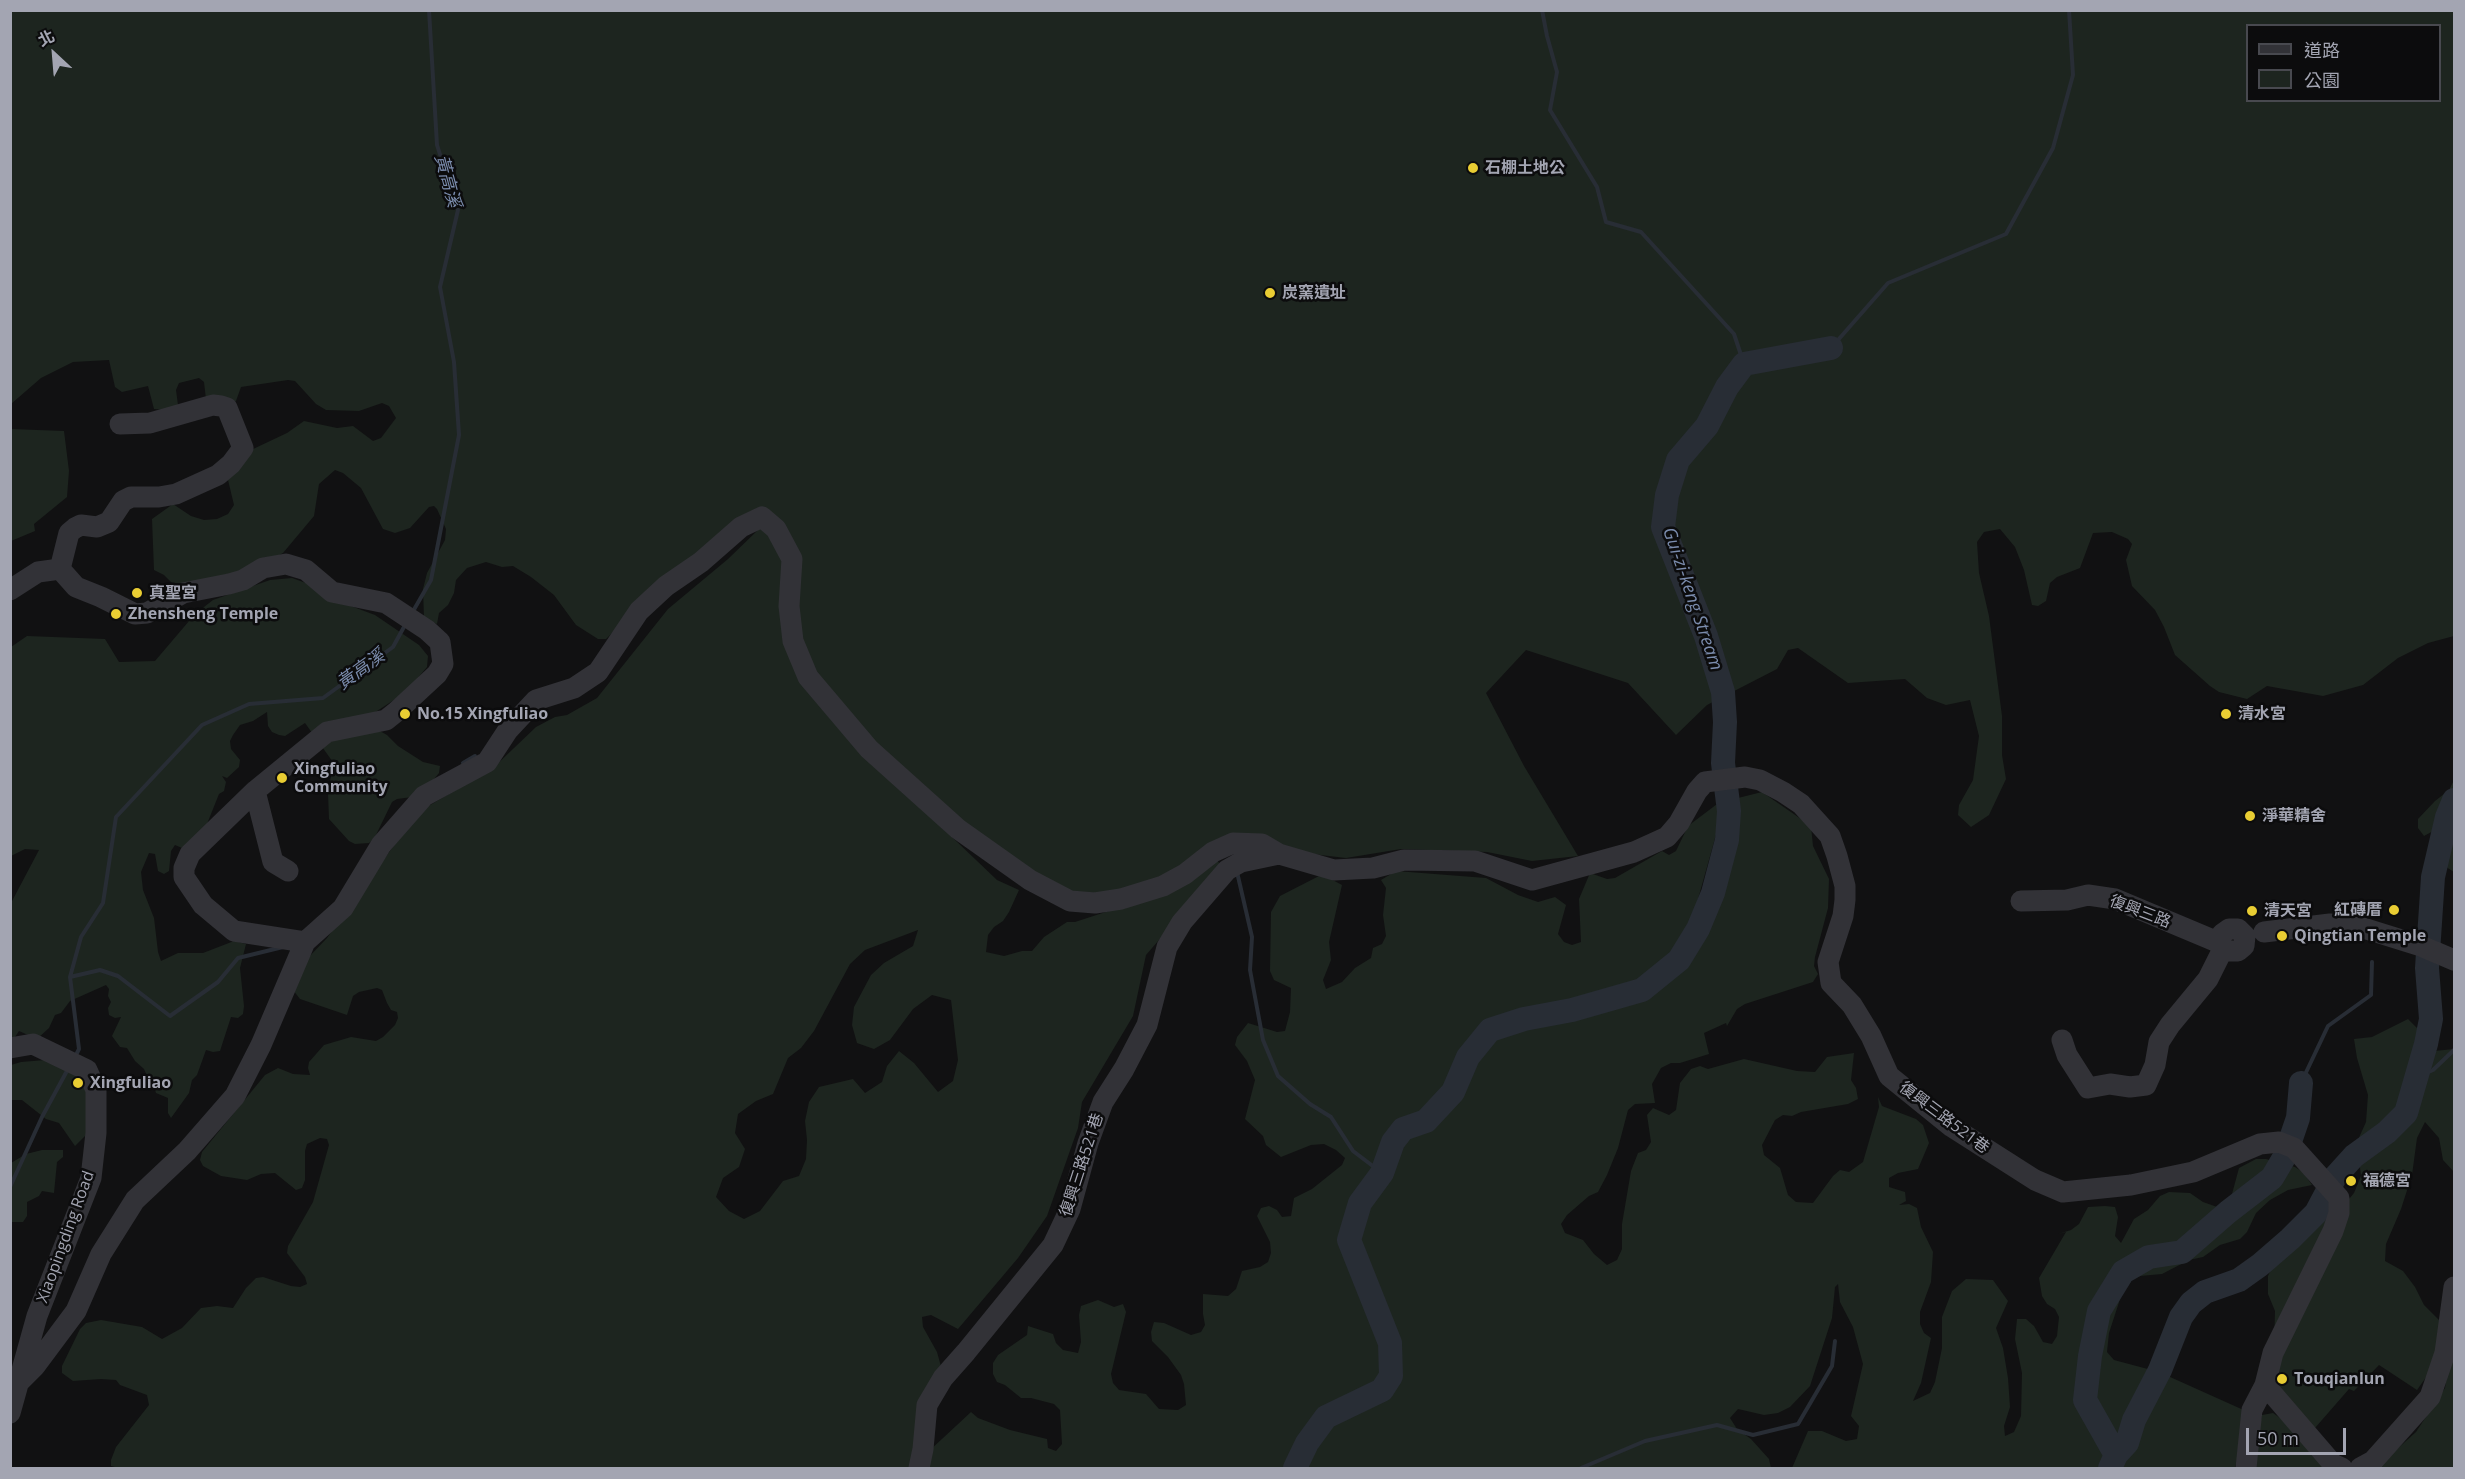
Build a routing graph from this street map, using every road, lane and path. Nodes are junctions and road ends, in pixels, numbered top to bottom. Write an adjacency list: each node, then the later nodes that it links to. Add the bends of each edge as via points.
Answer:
1 (120, 424): 2 (street, via 150,423 221,406 227,408 243,448 218,475 176,494 131,496 109,522 75,528 69,533)
2 (60, 569): 3 (street, via 38,572); 4 (street, via 76,587 135,614 155,611 183,593 229,584 263,568 286,564 306,570 332,592 386,603 440,642 443,664 437,674 396,712 380,722 327,732)
3 (10, 590)
4 (255, 791): 6 (street, via 273,862); 9 (street, via 190,854 184,877 202,905 234,930)
5 (1279, 854): 9 (street, 復興三路521巷, via 1262,844 1233,843 1163,886 1095,903 1070,901 1030,880 958,829 869,749 808,676 793,640 789,606 792,559 776,530 762,517 741,527 639,610 598,672 574,688 536,700 508,730 487,762 424,796 381,845 343,908); 15 (street, 復興三路521巷, via 1334,870 1373,868 1404,860 1475,861 1532,880 1634,852 1667,837 1705,782 1745,777 1760,780 1801,804 1830,836 1845,886 1843,916 1828,962 1831,983 1852,1005 1889,1076 1952,1127 2035,1180 2063,1192 2131,1185 2193,1172 2260,1144 2286,1145 2329,1187 2338,1198 2339,1213 2273,1353); 17 (street, 復興三路521巷, via 1241,862 1227,870 1182,922 1167,947 1147,1025 1103,1102 1070,1209 1053,1245 943,1378 927,1405)
6 (288, 871)
7 (2021, 901): 11 (street, 復興三路, via 2067,900 2088,895 2115,899 2222,946 2208,979 2160,1042 2146,1085 2088,1088)
8 (2264, 932): 10 (street, via 2330,924 2360,927)
9 (305, 942): 14 (street, via 235,1096 188,1151 135,1200 100,1254 76,1311)
10 (2454, 960)
11 (2062, 1040)
12 (10, 1048): 14 (street, Xiaopingding Road, via 33,1044 46,1049 87,1070 96,1090 90,1178 37,1316)
13 (2454, 1287): 20 (street, via 2445,1353 2430,1397 2373,1461)
14 (19, 1382): 16 (street, Xiaopingding Road)
15 (2265, 1385): 18 (street, via 2252,1410); 19 (street, via 2333,1464)
16 (10, 1413)
17 (919, 1468)
18 (2246, 1468)
19 (2342, 1468)
20 (2360, 1468)

